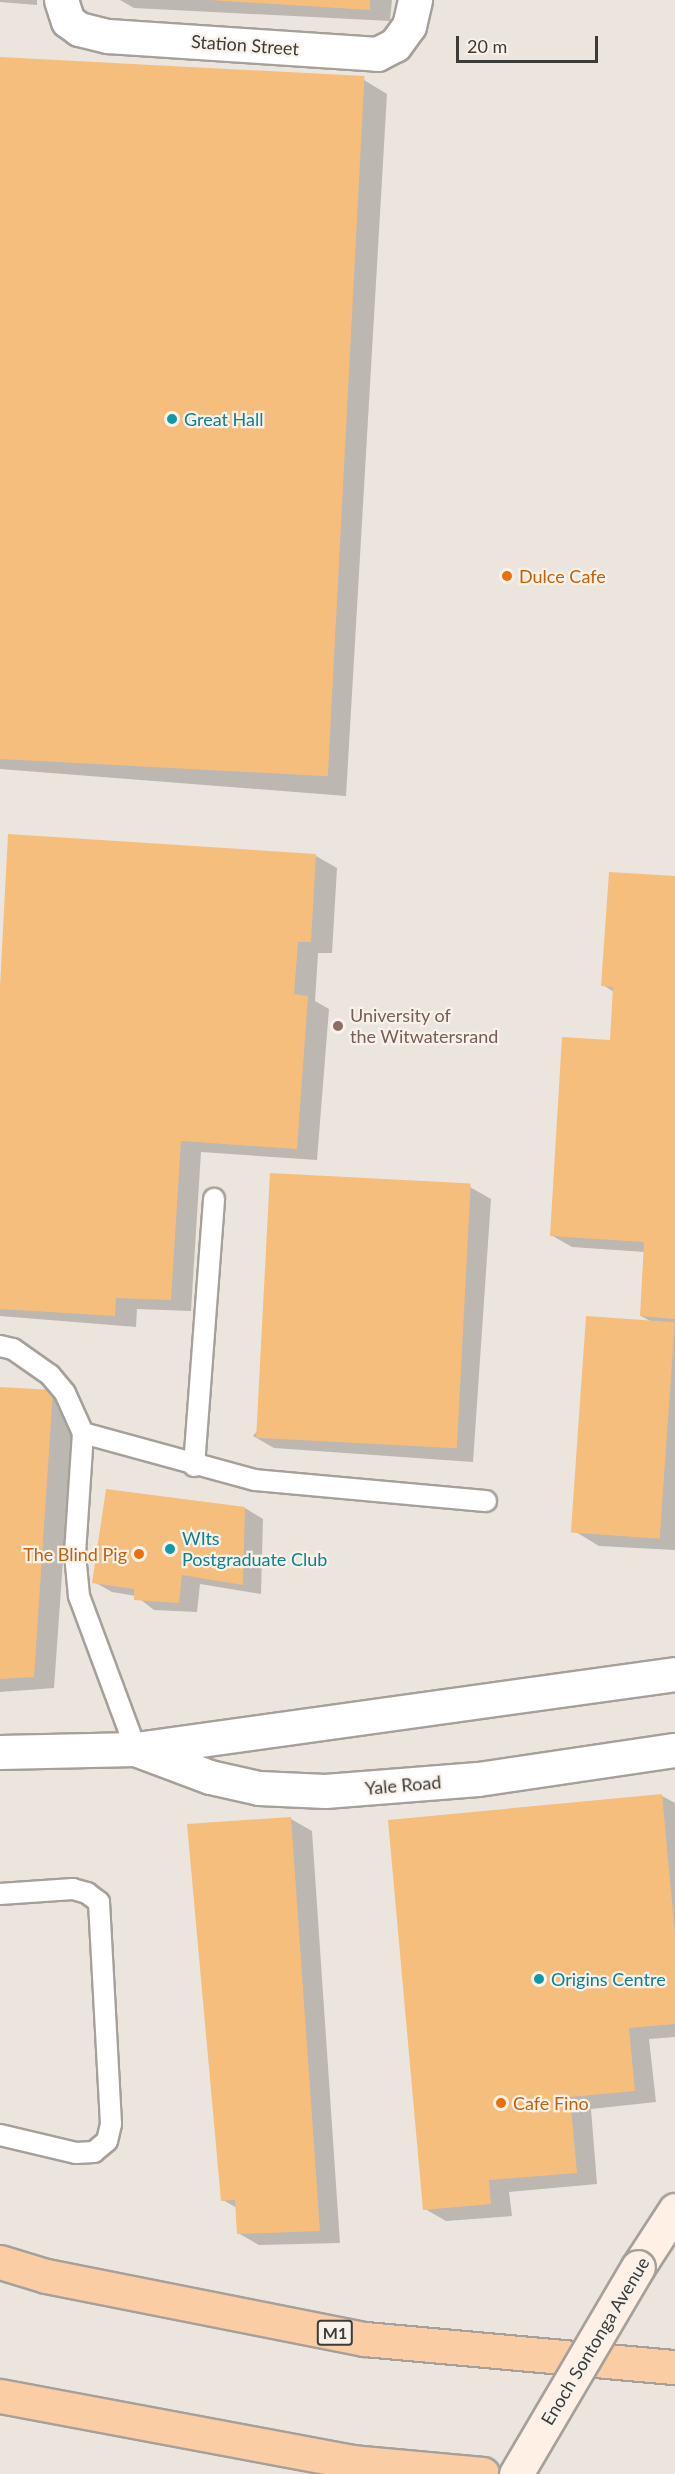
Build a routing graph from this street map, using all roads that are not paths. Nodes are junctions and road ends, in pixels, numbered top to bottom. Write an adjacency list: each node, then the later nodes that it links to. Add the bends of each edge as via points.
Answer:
1 (61, 0): 2 (street, Station Street, via 68,21 79,29 108,36 377,54 395,45 409,26)
2 (415, 0)
3 (214, 1199): 6 (lane)
4 (0, 1346): 5 (lane, via 13,1349 50,1375 65,1393)
5 (83, 1433): 6 (lane); 9 (lane, via 75,1554 79,1596)
6 (194, 1466): 7 (lane, via 283,1484)
7 (486, 1501)
8 (675, 1674): 9 (street, Yale Road)
9 (136, 1749): 10 (street, Yale Road, via 210,1777 259,1788 325,1791 478,1779); 11 (street, Yale Road)
10 (675, 1750)
11 (0, 1752)
12 (0, 1894): 13 (lane, via 73,1889 99,1902 111,2124 107,2141 94,2152 76,2153)
13 (0, 2135)
14 (675, 2210): 19 (main road, Enoch Sontonga Avenue, bridge)
15 (0, 2262): 16 (highway, M1, via 46,2276 365,2339)
16 (675, 2367)
17 (0, 2396): 18 (highway, via 351,2462)
18 (482, 2474)
19 (516, 2474)

